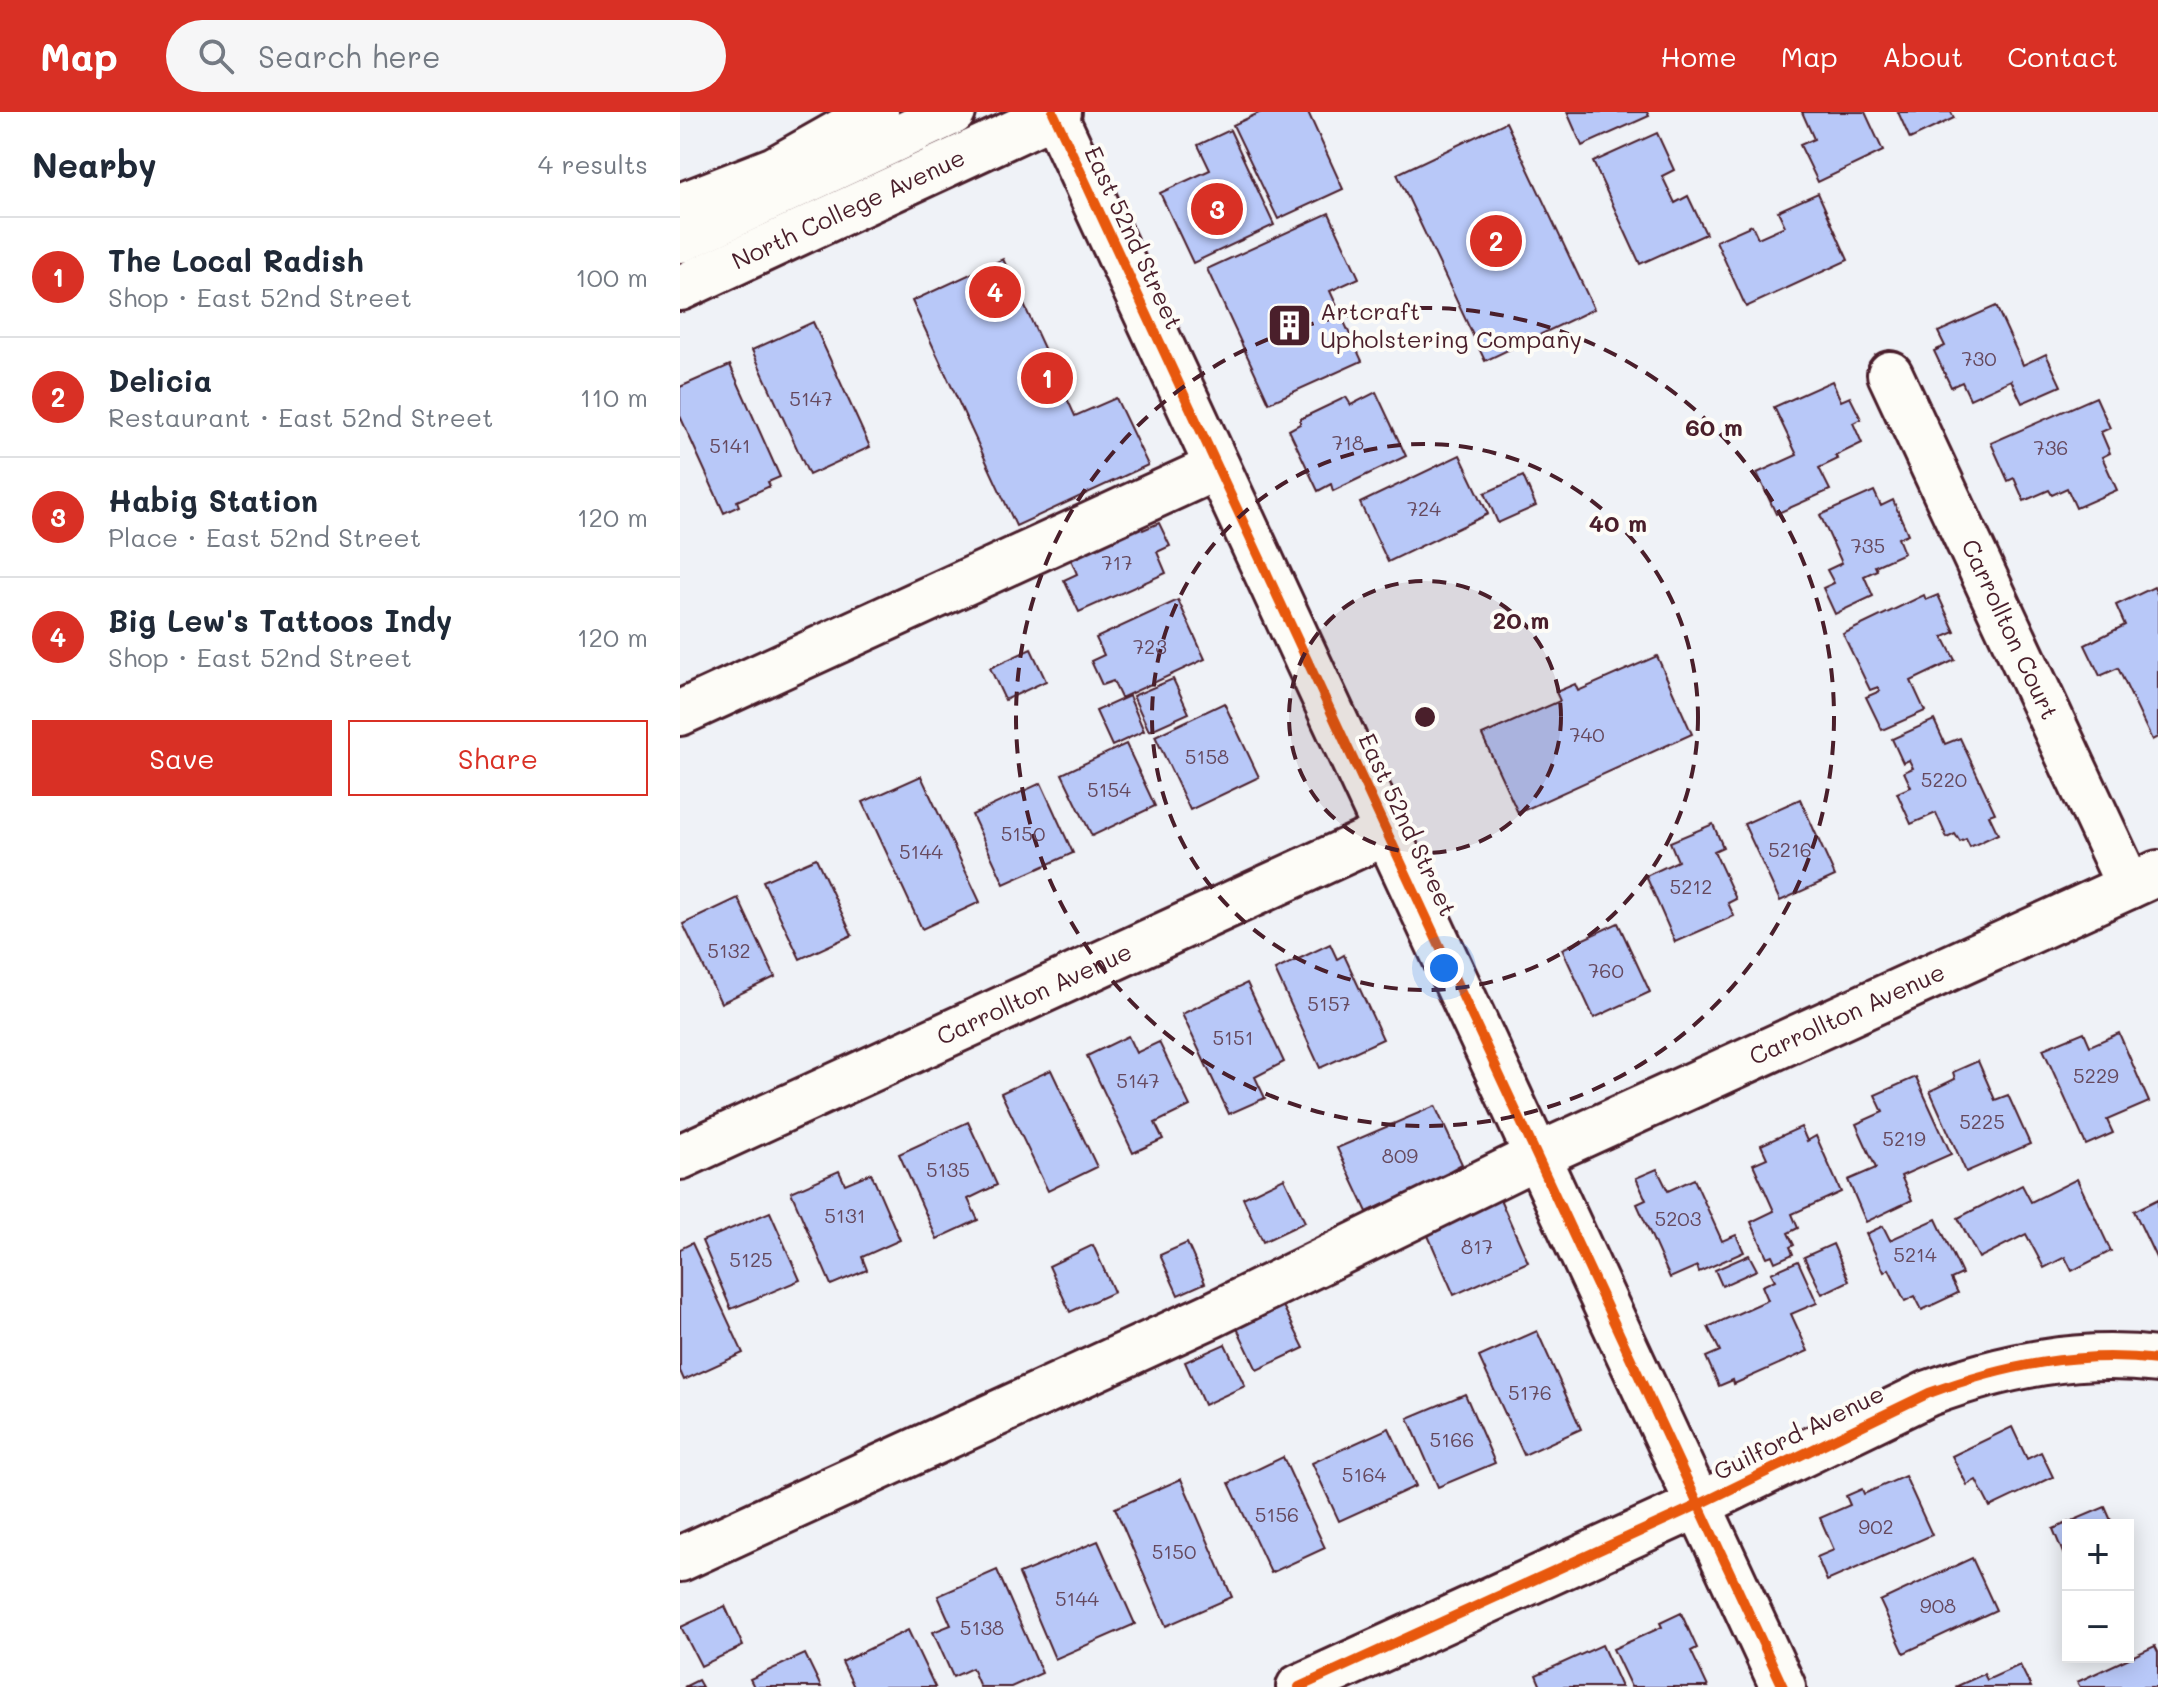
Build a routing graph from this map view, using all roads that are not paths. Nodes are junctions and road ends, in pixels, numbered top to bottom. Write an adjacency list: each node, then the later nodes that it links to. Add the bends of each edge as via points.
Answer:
1 (876, 112): 4 (street, via 775,169)
2 (953, 112): 5 (street, North College Avenue)
3 (1055, 113): 6 (street, North College Avenue); 8 (street, East 52nd Street)
4 (680, 206)
5 (680, 240)
6 (680, 288)
7 (1890, 374): 11 (street, Carrollton Court)
8 (1217, 467): 9 (street); 10 (street, East 52nd Street)
9 (680, 713)
10 (1388, 832): 12 (street, East 52nd Street); 13 (street, Carrollton Avenue)
11 (2144, 879): 12 (street, Carrollton Avenue)
12 (1537, 1156): 15 (street, East 52nd Street); 16 (street, Carrollton Avenue, via 1212,1315)
13 (680, 1157)
14 (2158, 1360): 15 (street, Guilford Avenue, via 2049,1361 1968,1379 1910,1401)
15 (1698, 1505): 17 (street, Guilford Avenue); 18 (street, East 52nd Street)
16 (680, 1559)
17 (1299, 1687)
18 (1783, 1687)

